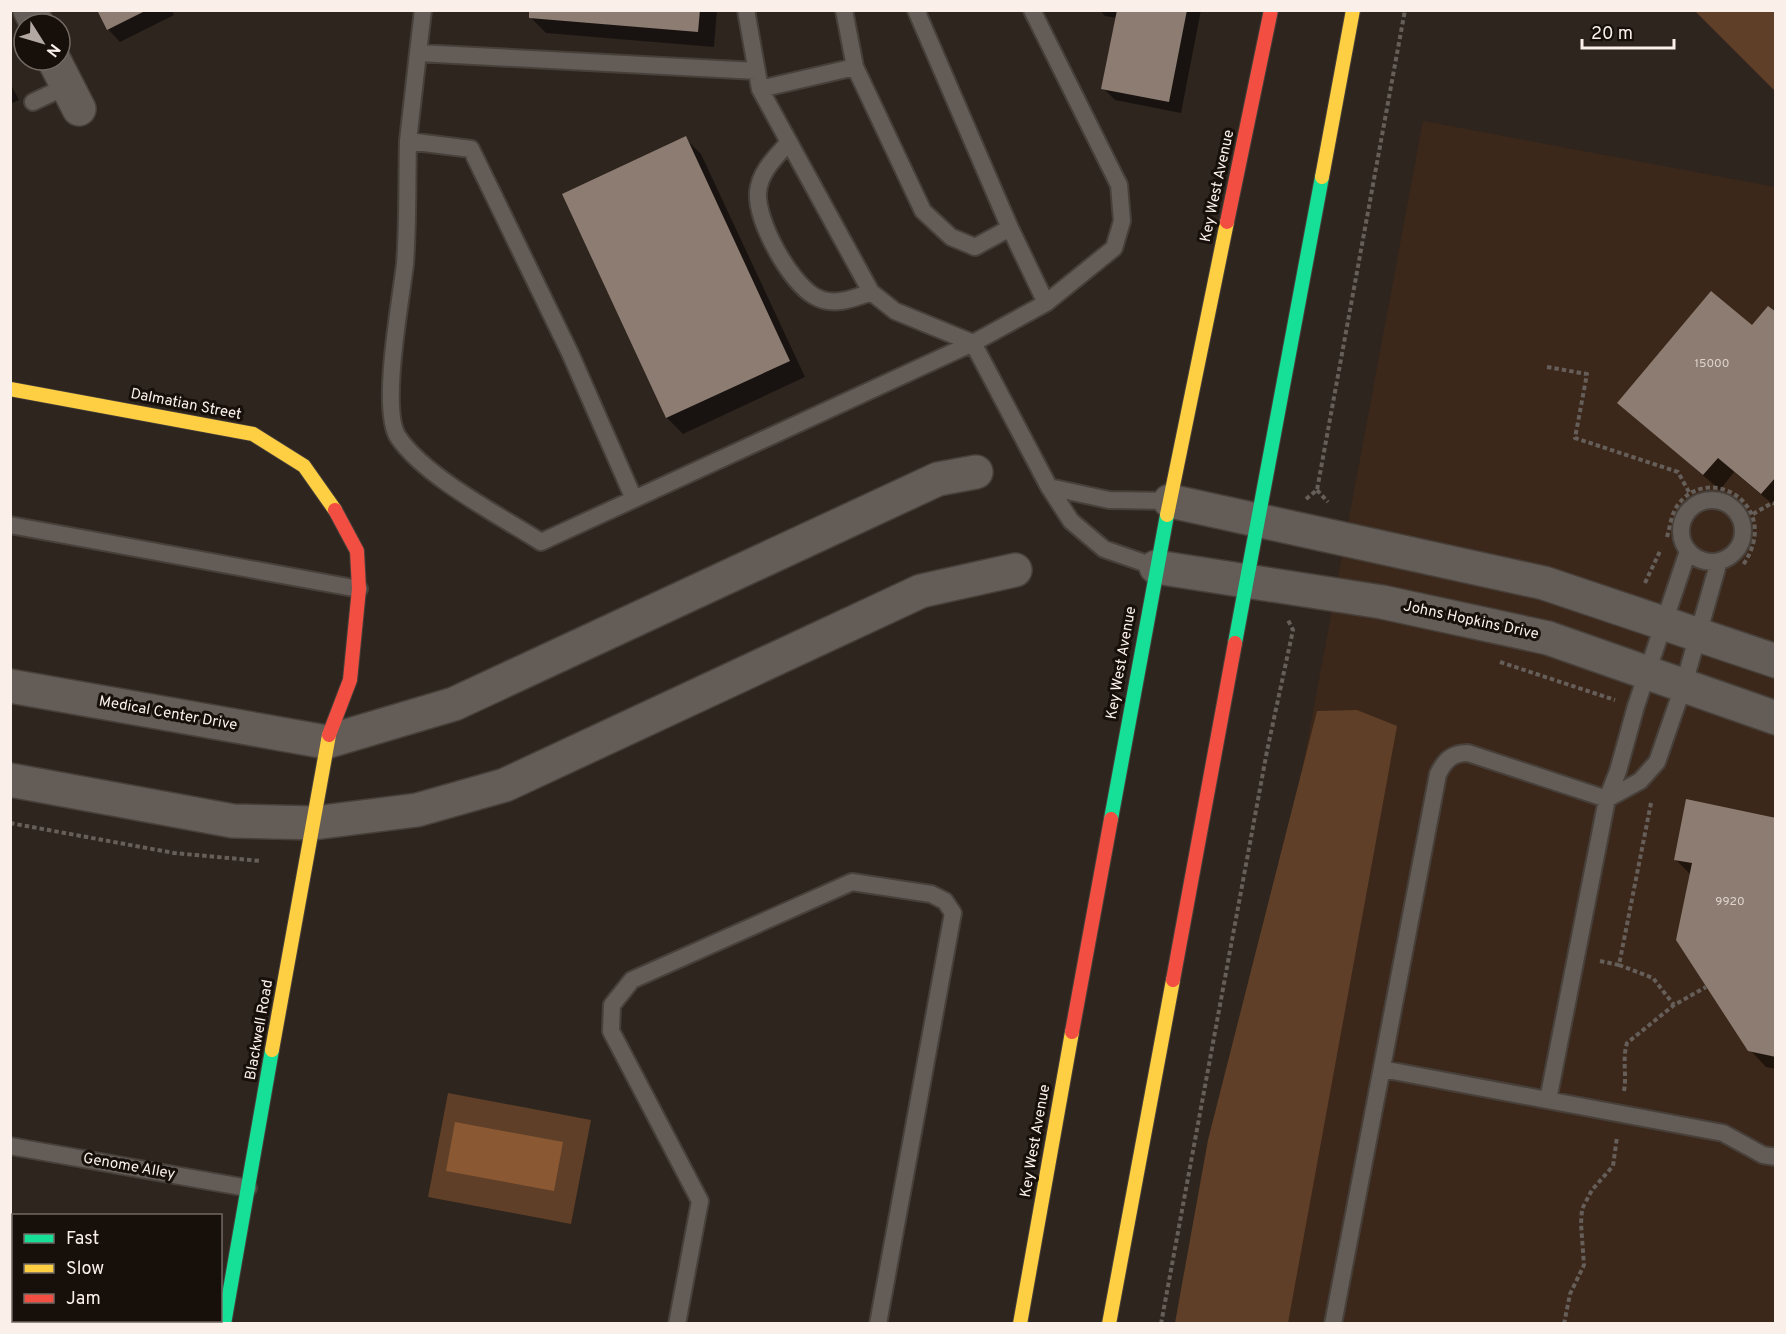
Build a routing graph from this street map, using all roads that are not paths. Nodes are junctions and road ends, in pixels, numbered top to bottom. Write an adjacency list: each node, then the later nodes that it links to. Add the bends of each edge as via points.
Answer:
1 (423, 10): 8 (lane)
2 (746, 10): 10 (lane)
3 (844, 10): 9 (lane)
4 (916, 10): 16 (lane)
5 (1032, 10): 18 (lane, via 1119,185 1122,221 1114,248)
6 (1353, 10): 25 (main road)
7 (1271, 11): 24 (main road, Key West Avenue)
8 (418, 53): 10 (lane); 14 (lane)
9 (855, 67): 12 (lane); 16 (lane, via 923,211 951,237 975,247)
10 (757, 71): 12 (lane)
11 (67, 85): 13 (lane)
12 (760, 89): 15 (lane)
13 (33, 102)
14 (408, 141): 23 (lane, via 471,149 570,353); 23 (lane, via 405,263 393,355 396,435 420,462 541,542)
15 (789, 142): 17 (lane); 17 (lane, via 766,167 758,192 763,223 791,274 814,297 843,303)
16 (1010, 228): 18 (lane)
17 (872, 292): 19 (lane, via 895,311)
18 (1046, 303): 19 (lane)
19 (973, 343): 22 (lane); 23 (lane)
20 (10, 389): 32 (main road, Dalmatian Street, via 253,434 304,466 331,503 357,551)
21 (976, 472): 40 (street, via 938,479 454,704)
22 (1049, 487): 24 (lane, via 1109,500); 29 (lane, via 1071,521 1104,549)
23 (634, 499)
24 (1170, 501): 25 (street); 29 (main road, Key West Avenue)
25 (1259, 520): 31 (main road); 33 (street, via 1544,583)
26 (10, 525): 32 (lane)
27 (1688, 551): 28 (lane, via 1702,561); 28 (lane, via 1681,533 1684,515 1699,502 1719,500 1736,510 1744,529 1738,548); 33 (lane)
28 (1719, 561): 34 (lane)
29 (1156, 567): 31 (street, Johns Hopkins Drive); 52 (main road, Key West Avenue)
30 (1015, 570): 43 (street, via 921,591 505,785 417,810)
31 (1248, 580): 36 (street, Johns Hopkins Drive, via 1382,602 1548,638); 53 (main road)
32 (359, 589): 40 (main road, Dalmatian Street, via 350,680)
33 (1665, 623): 34 (street); 36 (lane)
34 (1699, 635): 35 (street); 37 (lane)
35 (1776, 661)
36 (1648, 671): 37 (street, Johns Hopkins Drive); 42 (lane)
37 (1684, 684): 39 (street, Johns Hopkins Drive); 42 (lane, via 1657,762 1640,780)
38 (10, 686): 40 (street, Medical Center Drive)
39 (1776, 718)
40 (326, 742): 43 (main road, Blackwell Road)
41 (10, 780): 43 (street, via 233,821)
42 (1606, 799): 44 (lane, via 1468,753 1449,758 1438,774); 45 (lane)
43 (314, 823): 48 (main road, Blackwell Road)
44 (1382, 1069): 45 (lane); 54 (lane)
45 (1548, 1100): 47 (lane, via 1723,1133 1763,1155)
46 (10, 1146): 48 (lane, Genome Alley)
47 (1776, 1157)
48 (248, 1188): 49 (main road, Blackwell Road)
49 (224, 1323)
50 (677, 1323): 51 (lane, via 700,1201 611,1031 612,1005 632,980 852,882 931,894 945,901 953,913)
51 (878, 1323)
52 (1020, 1323)
53 (1109, 1323)
54 (1333, 1323)

